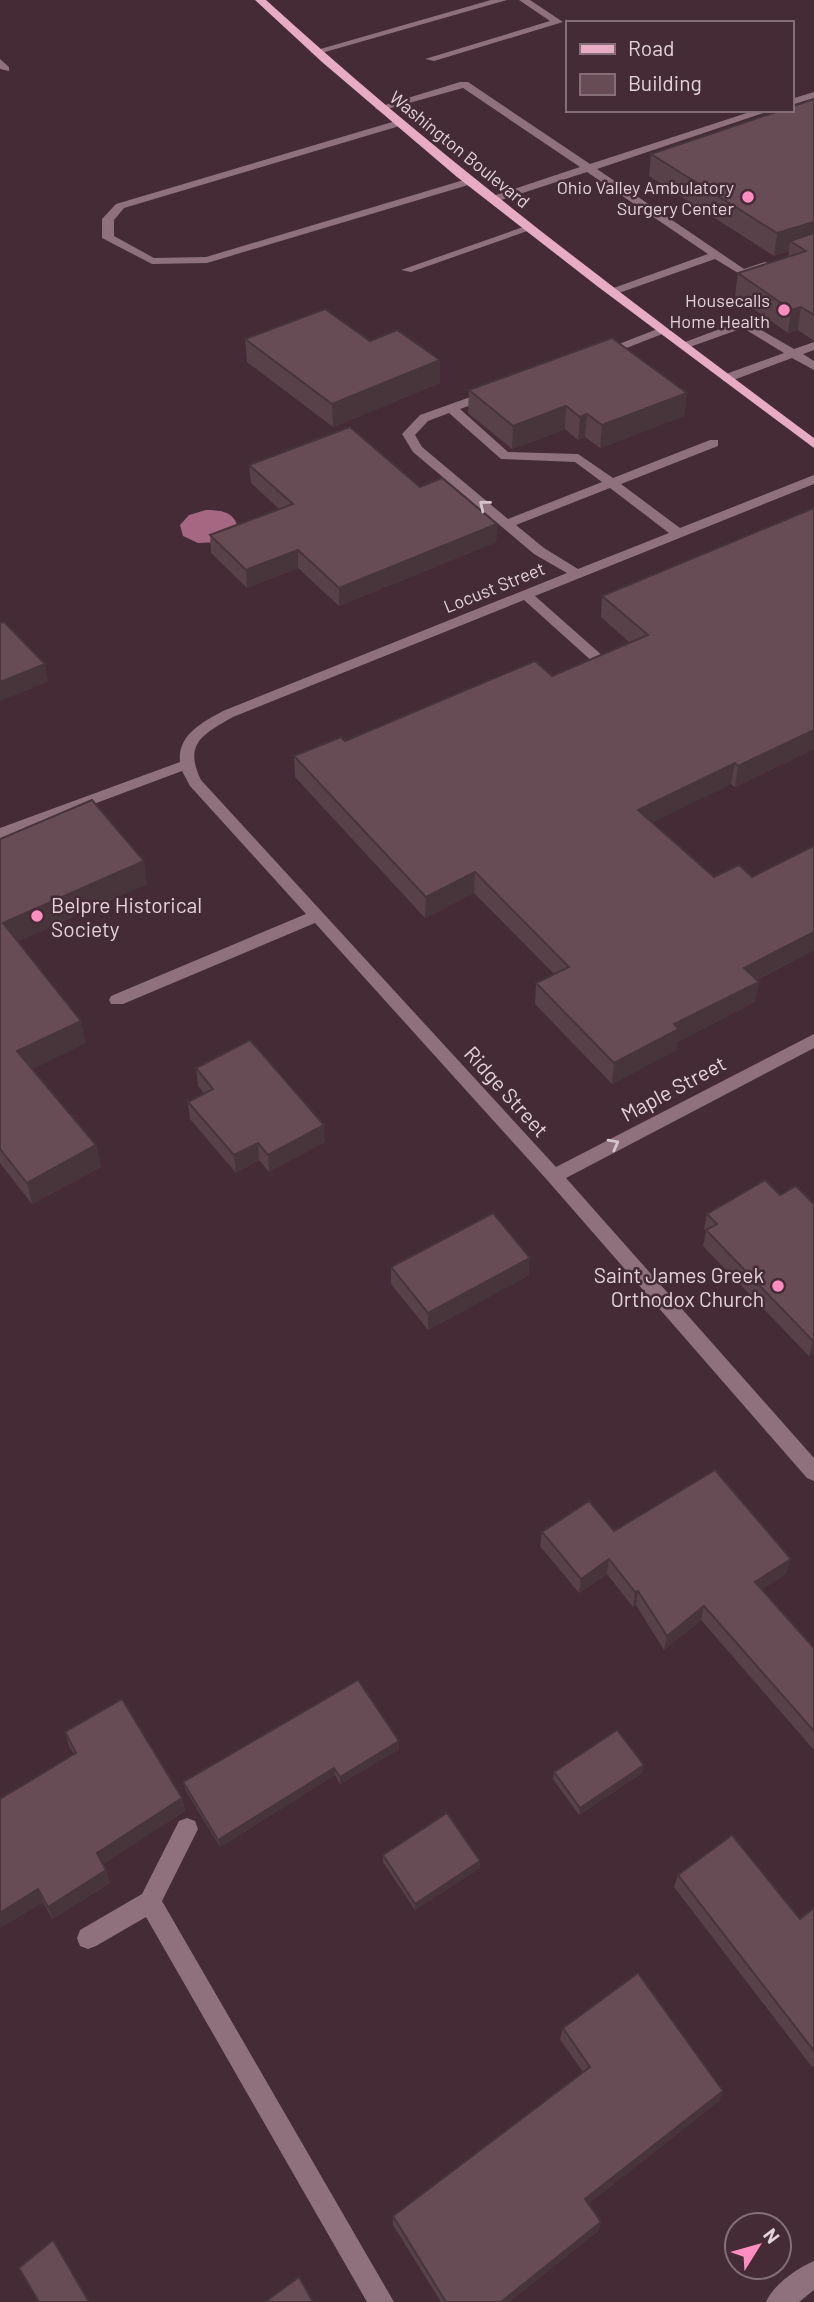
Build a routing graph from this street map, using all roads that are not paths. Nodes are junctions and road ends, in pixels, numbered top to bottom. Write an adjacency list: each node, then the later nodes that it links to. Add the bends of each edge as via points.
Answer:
1 (260, 0): 4 (main road, Washington Boulevard)
2 (502, 0): 4 (street)
3 (524, 0): 5 (street, via 558,22)
4 (315, 52): 8 (main road, Washington Boulevard)
5 (430, 59)
6 (814, 95): 7 (street)
7 (793, 101)
8 (380, 108): 10 (main road, Washington Boulevard); 11 (street, via 464,84)
9 (761, 112): 11 (street)
10 (399, 123): 12 (main road, Washington Boulevard); 12 (street, via 120,206 108,219 108,238 152,261 207,260)
11 (589, 168): 13 (street); 15 (street)
12 (471, 181): 13 (main road, Washington Boulevard)
13 (494, 199): 14 (main road, Washington Boulevard)
14 (530, 228): 17 (street); 18 (main road, Washington Boulevard)
15 (717, 255): 16 (street, via 743,273); 18 (street)
16 (779, 260)
17 (407, 270)
18 (612, 292): 19 (main road, Washington Boulevard)
19 (664, 331): 20 (main road, Washington Boulevard); 23 (street)
20 (683, 345): 22 (street, via 744,324); 25 (main road, Washington Boulevard)
21 (814, 346): 22 (street)
22 (793, 354): 24 (street); 25 (street)
23 (586, 359)
24 (814, 366)
25 (726, 378): 29 (main road, Washington Boulevard)
26 (500, 390): 27 (street)
27 (451, 408): 31 (street, via 505,456 578,458); 32 (street, one-way to 27, via 417,449 408,434 424,418)
28 (713, 443): 31 (street)
29 (814, 444)
30 (814, 480): 33 (street, Locust Street)
31 (612, 484): 32 (street); 33 (street)
32 (507, 524): 34 (street)
33 (678, 534): 34 (street, Locust Street)
34 (578, 574): 35 (street, Locust Street)
35 (526, 595): 36 (street); 37 (street, Locust Street, via 228,714 193,738 185,751)
36 (599, 660)
37 (185, 765): 38 (street); 39 (street, Ridge Street, via 195,782)
38 (0, 834)
39 (317, 916): 40 (street); 42 (street, Ridge Street)
40 (117, 1000)
41 (814, 1040): 42 (street, Maple Street, one-way to 41)
42 (554, 1176): 43 (street, Ridge Street)
43 (814, 1472)
44 (187, 1829): 45 (street)
45 (150, 1902): 46 (street); 48 (street)
46 (88, 1938)
47 (814, 2274): 49 (street)
48 (381, 2302)
49 (779, 2302)

